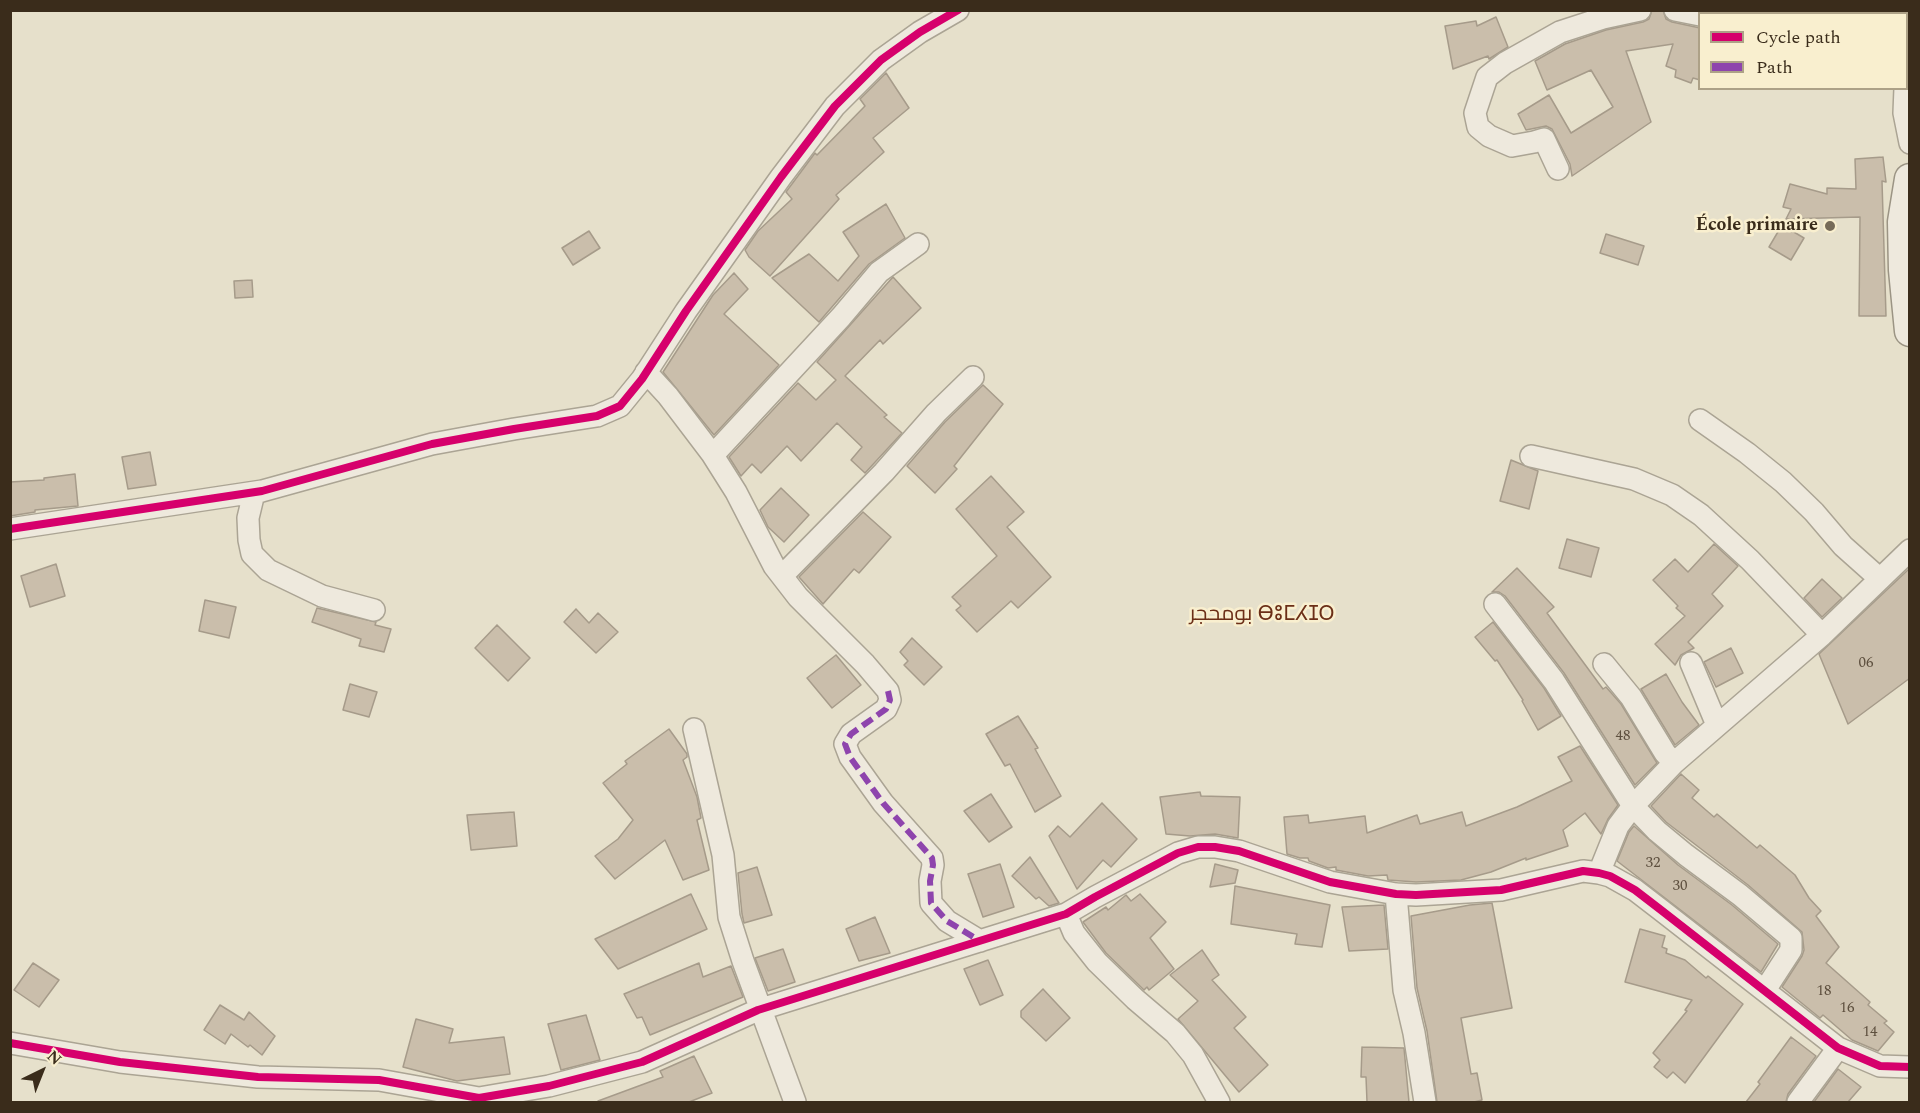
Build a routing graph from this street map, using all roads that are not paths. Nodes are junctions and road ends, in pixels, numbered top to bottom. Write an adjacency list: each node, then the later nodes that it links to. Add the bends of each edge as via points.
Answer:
1 (958, 10): 13 (street, via 881,60 836,106 781,177)
2 (1640, 10): 9 (street, via 1560,32 1487,77 1475,112 1478,127 1512,146 1544,139)
3 (1650, 10): 4 (street)
4 (1663, 10)
5 (1675, 10): 6 (street)
6 (1698, 15)
7 (1905, 90): 8 (street, via 1904,113)
8 (1910, 143)
9 (1558, 169)
10 (1910, 180): 12 (street, via 1904,222)
11 (918, 244): 16 (street, via 879,272)
12 (1910, 331)
13 (646, 372): 16 (street); 18 (street, via 621,406 597,416 432,444)
14 (973, 376): 21 (street)
15 (1700, 420): 22 (street, via 1783,482)
16 (713, 455): 21 (street)
17 (1532, 456): 25 (street, via 1634,479 1672,495 1701,515)
18 (254, 493): 19 (street); 24 (street, via 248,518 249,540 252,554 268,570 322,596)
19 (10, 529)
20 (1910, 550): 22 (street)
21 (782, 576): 35 (street, via 888,691 886,709 851,734 845,744 849,758 932,858 931,903 947,921)
22 (1880, 579): 25 (street)
23 (1495, 604): 31 (street, via 1554,681)
24 (374, 610)
25 (1822, 635): 28 (street)
26 (1691, 663): 28 (street)
27 (1604, 664): 30 (street)
28 (1717, 725): 30 (street)
29 (694, 729): 37 (street, via 723,855 729,917)
30 (1674, 763): 31 (street)
31 (1633, 806): 32 (street, via 1618,826); 36 (street, via 1657,831 1791,938 1791,950)
32 (1599, 873): 33 (street, via 1583,872 1501,890); 36 (street, via 1635,890)
33 (1396, 894): 34 (street, via 1330,882 1239,851 1198,847 1178,853); 43 (street, via 1404,990)
34 (1066, 914): 35 (street); 42 (street, via 1074,933 1097,962 1193,1055)
35 (980, 941): 37 (street)
36 (1765, 990): 39 (street)
37 (762, 1009): 38 (street, via 642,1062 549,1086 478,1098 379,1080 258,1077 132,1063); 41 (street)
38 (10, 1043)
39 (1838, 1048): 40 (street, via 1880,1066); 44 (street)
40 (1910, 1067)
41 (795, 1102)
42 (1219, 1102)
43 (1425, 1102)
44 (1798, 1102)

